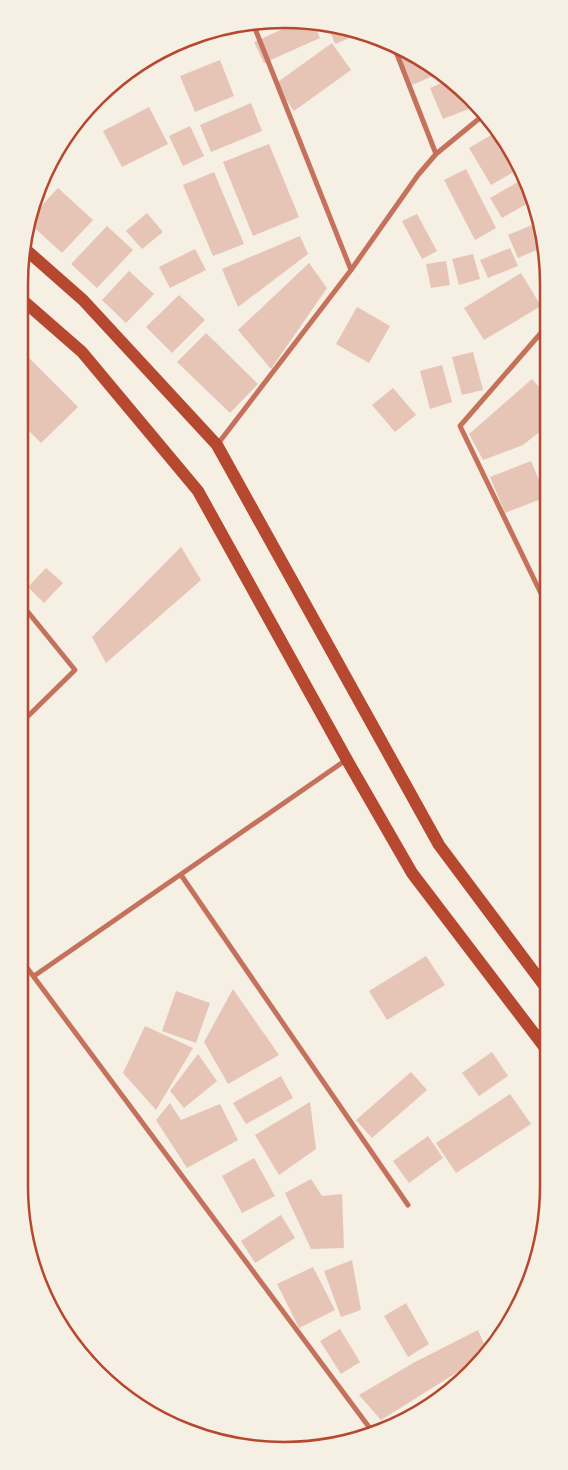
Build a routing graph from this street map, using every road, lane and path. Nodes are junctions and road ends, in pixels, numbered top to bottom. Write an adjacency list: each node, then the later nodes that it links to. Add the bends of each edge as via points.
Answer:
1 (255, 29): 6 (street)
2 (397, 54): 4 (street)
3 (480, 118): 4 (street)
4 (436, 154): 6 (street)
5 (30, 253): 9 (main road, via 83,300)
6 (351, 270): 9 (street)
7 (28, 305): 13 (main road, via 82,352 198,491)
8 (540, 334): 10 (street, via 460,426)
9 (218, 445): 17 (main road, via 439,845)
10 (540, 591)
11 (28, 612): 12 (street, via 75,670)
12 (28, 716)
13 (347, 760): 14 (street); 18 (main road, via 412,873)
14 (181, 875): 16 (street); 19 (street)
15 (28, 968): 16 (street)
16 (34, 976): 20 (street)
17 (540, 980)
18 (540, 1041)
19 (408, 1206)
20 (370, 1428)

